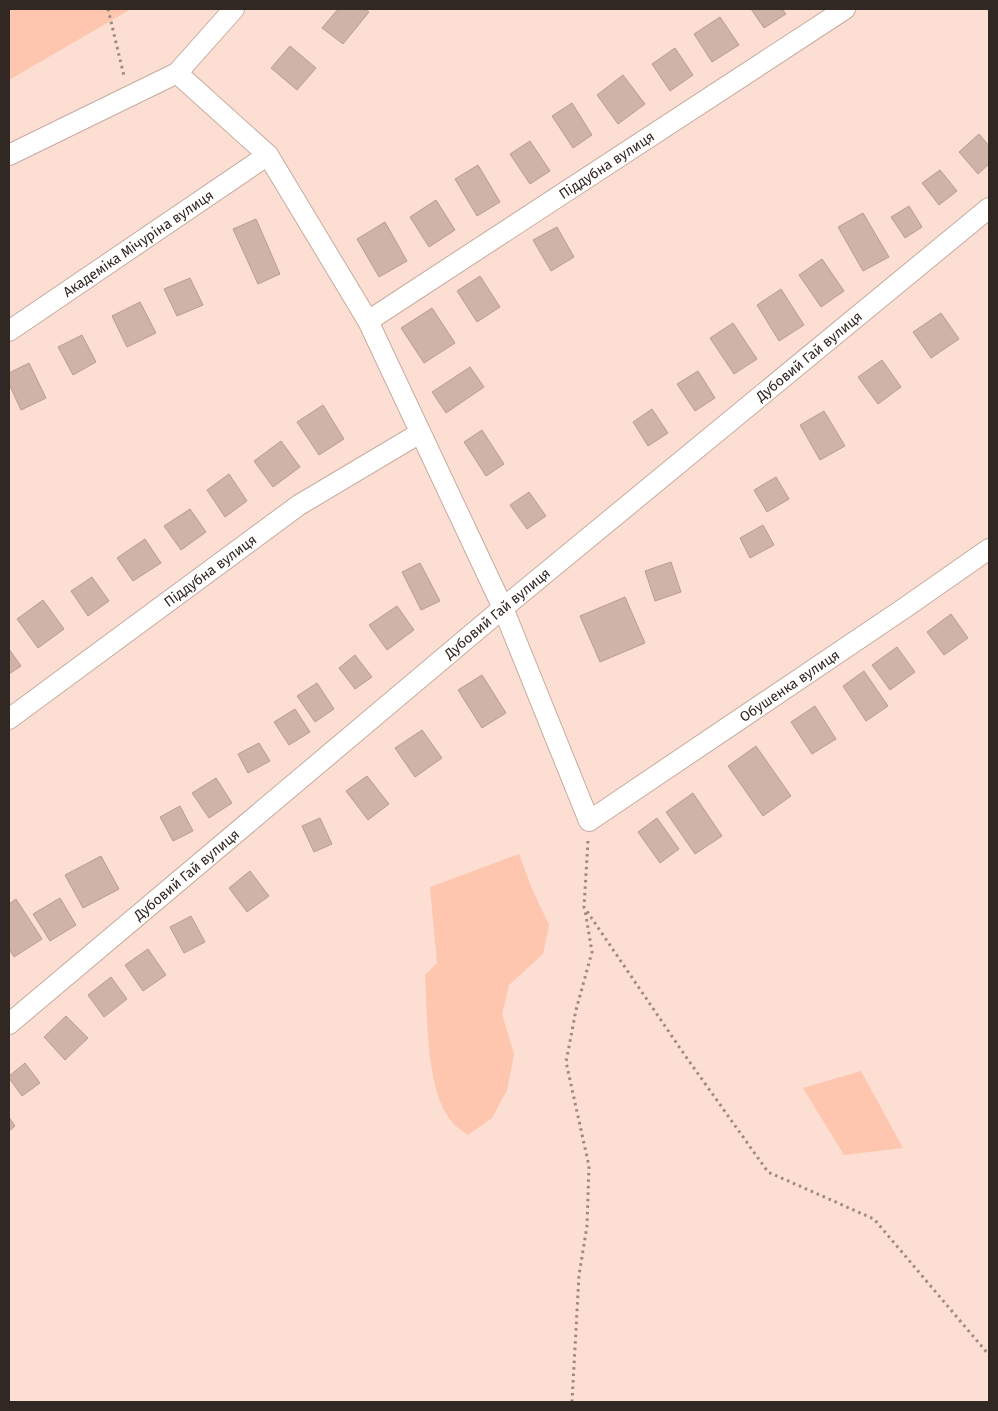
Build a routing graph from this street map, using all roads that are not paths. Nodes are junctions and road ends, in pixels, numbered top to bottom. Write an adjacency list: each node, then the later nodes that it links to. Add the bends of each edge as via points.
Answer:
1 (234, 9): 3 (street)
2 (845, 9): 7 (street, Піддубна вулиця)
3 (178, 73): 4 (street); 5 (street)
4 (9, 155)
5 (268, 155): 7 (street); 8 (street, Академіка Мічуріна вулиця)
6 (989, 208): 11 (street, Дубовий Гай вулиця)
7 (368, 321): 9 (street)
8 (9, 331)
9 (420, 433): 11 (street); 12 (street, Піддубна вулиця, via 299,505)
10 (989, 549): 11 (street, Обушенка вулиця, via 589,821)
11 (503, 608): 13 (street, Дубовий Гай вулиця)
12 (9, 719)
13 (9, 1024)

